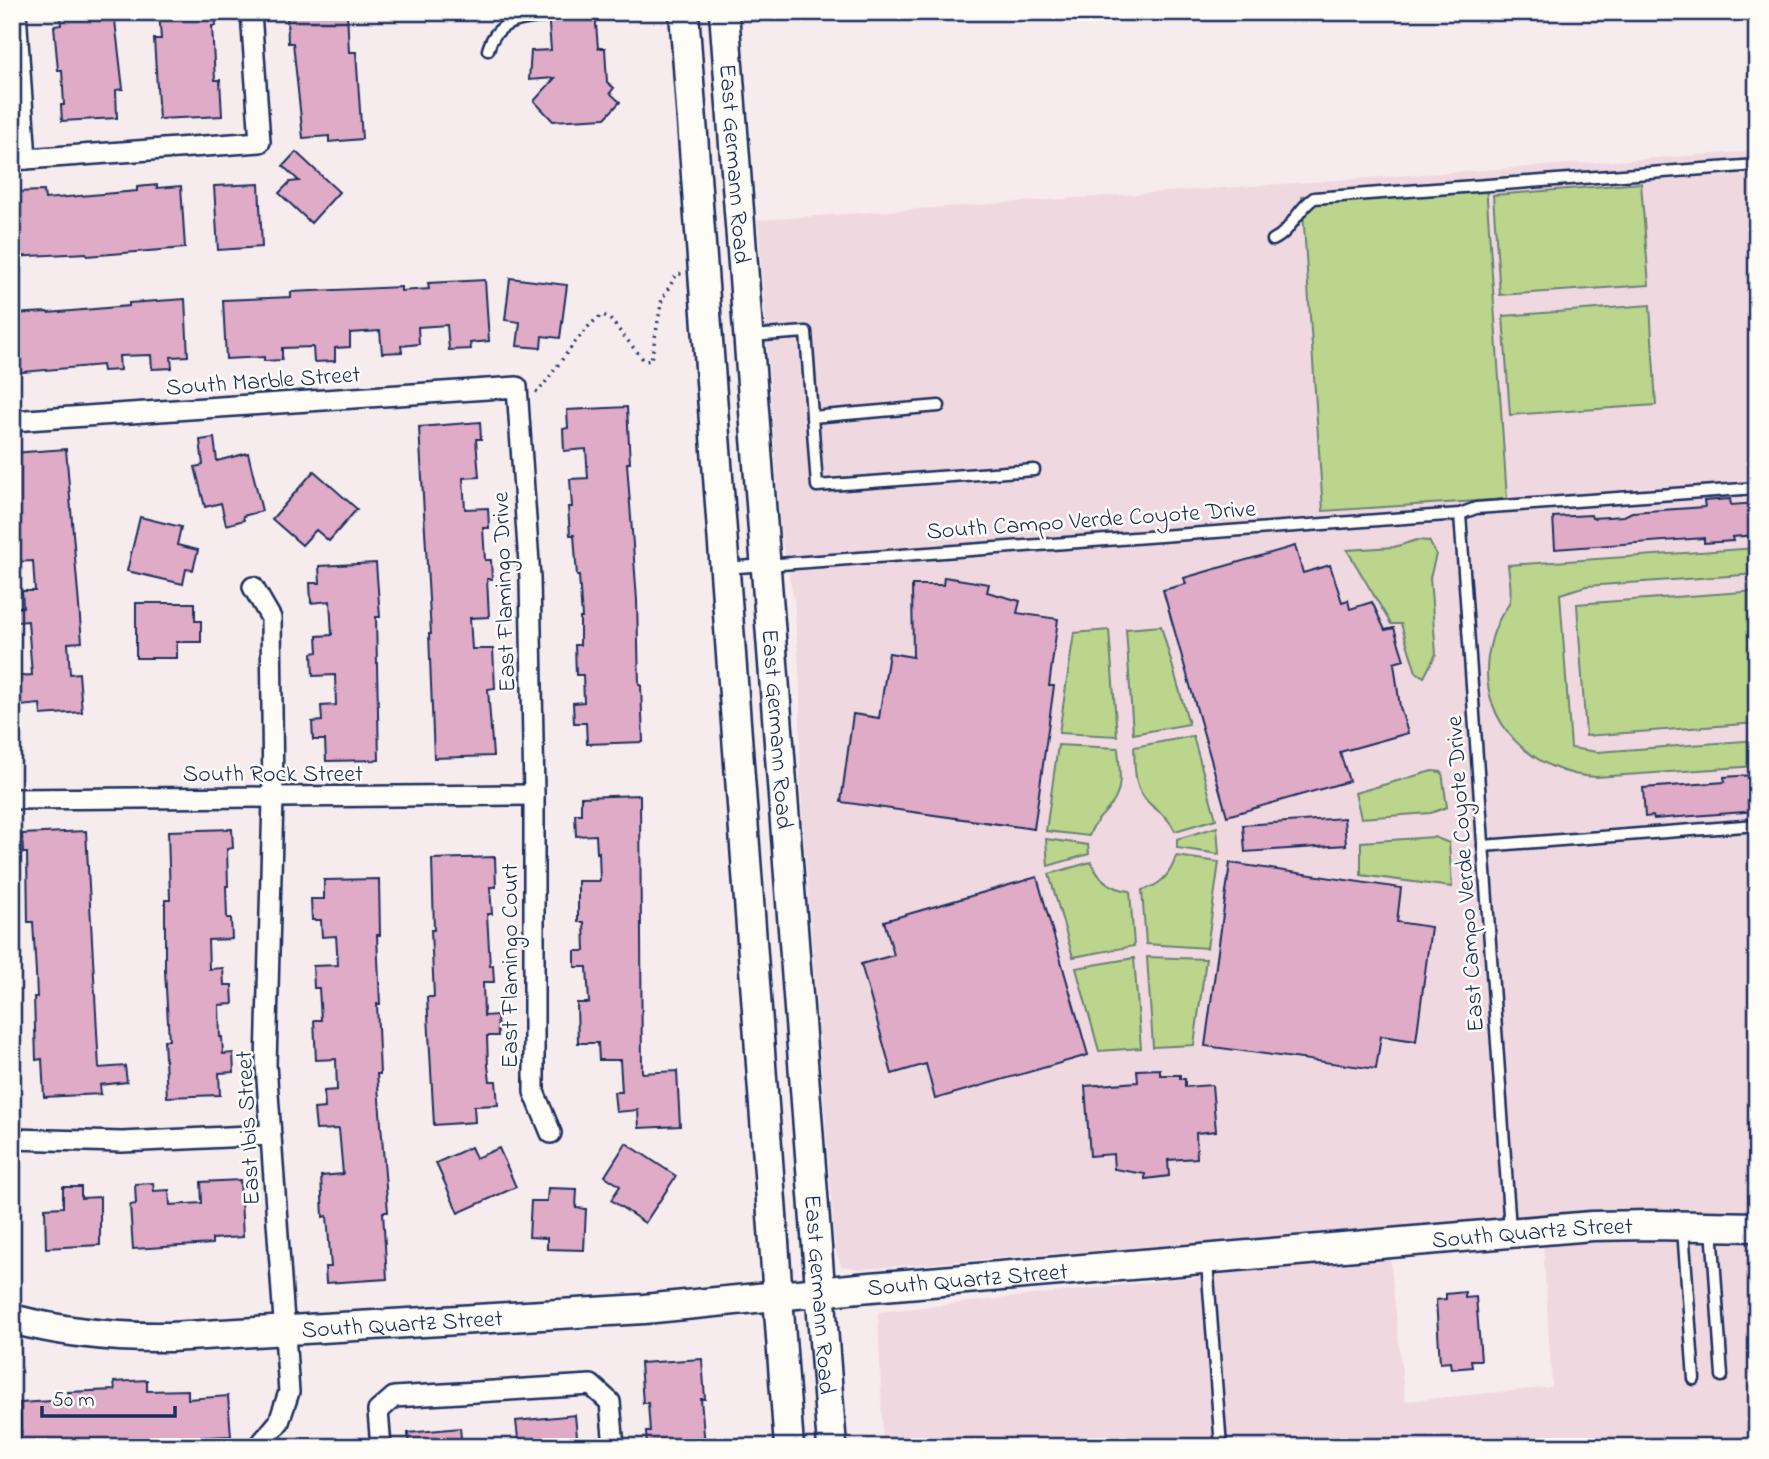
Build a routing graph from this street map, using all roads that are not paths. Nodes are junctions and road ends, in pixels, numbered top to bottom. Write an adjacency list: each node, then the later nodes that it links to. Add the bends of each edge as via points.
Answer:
1 (16, 12): 9 (street)
2 (251, 12): 9 (street, via 260,142)
3 (618, 12): 6 (lane)
4 (684, 12): 21 (main road, East Germann Road)
5 (724, 12): 12 (main road, East Germann Road)
6 (602, 13)
7 (542, 17): 8 (lane, via 505,25 491,38)
8 (488, 50)
9 (19, 160)
10 (1757, 165): 11 (lane, via 1314,198 1303,206 1286,234)
11 (1273, 240)
12 (750, 336): 15 (lane, via 806,332); 20 (main road, East Germann Road)
13 (517, 387): 16 (street, South Marble Street); 23 (street, East Flamingo Drive, via 530,578)
14 (939, 406): 15 (lane)
15 (812, 416): 17 (lane, via 817,486)
16 (12, 421)
17 (1034, 470)
18 (1757, 488): 19 (lane, South Campo Verde Coyote Drive, via 1476,508)
19 (1460, 514): 20 (lane, South Campo Verde Coyote Drive); 27 (lane, East Campo Verde Coyote Drive)
20 (766, 564): 21 (lane, South Campo Verde Coyote Drive); 36 (main road, East Germann Road)
21 (725, 568): 37 (main road, East Germann Road)
22 (253, 587): 24 (street, East Ibis Street, via 271,618)
23 (534, 795): 24 (street, South Rock Street); 28 (street, East Flamingo Court, via 534,1092)
24 (273, 798): 25 (street, South Rock Street); 29 (street, East Ibis Street, via 266,1065)
25 (12, 799)
26 (1757, 825): 27 (lane)
27 (1483, 846): 34 (lane, East Campo Verde Coyote Drive)
28 (551, 1133)
29 (270, 1135): 30 (street, via 122,1142); 39 (street, East Ibis Street)
30 (12, 1139)
31 (1682, 1225): 32 (main road, South Quartz Street); 34 (main road, South Quartz Street); 41 (lane)
32 (1712, 1226): 33 (main road, South Quartz Street); 40 (lane)
33 (1757, 1227)
34 (1510, 1232): 35 (main road, South Quartz Street)
35 (1207, 1258): 36 (main road, South Quartz Street); 47 (lane)
36 (821, 1291): 37 (main road, South Quartz Street); 46 (main road, East Germann Road)
37 (778, 1296): 39 (main road, South Quartz Street, via 644,1310); 45 (main road, East Germann Road)
38 (12, 1319): 39 (main road, South Quartz Street, via 115,1337)
39 (284, 1330): 42 (street, East Ibis Street, via 289,1392 279,1422)
40 (1722, 1376)
41 (1694, 1379)
42 (258, 1447)
43 (380, 1447): 44 (street, via 378,1411 394,1396 591,1385 610,1402)
44 (614, 1447)
45 (789, 1447)
46 (832, 1447)
47 (1221, 1447)

